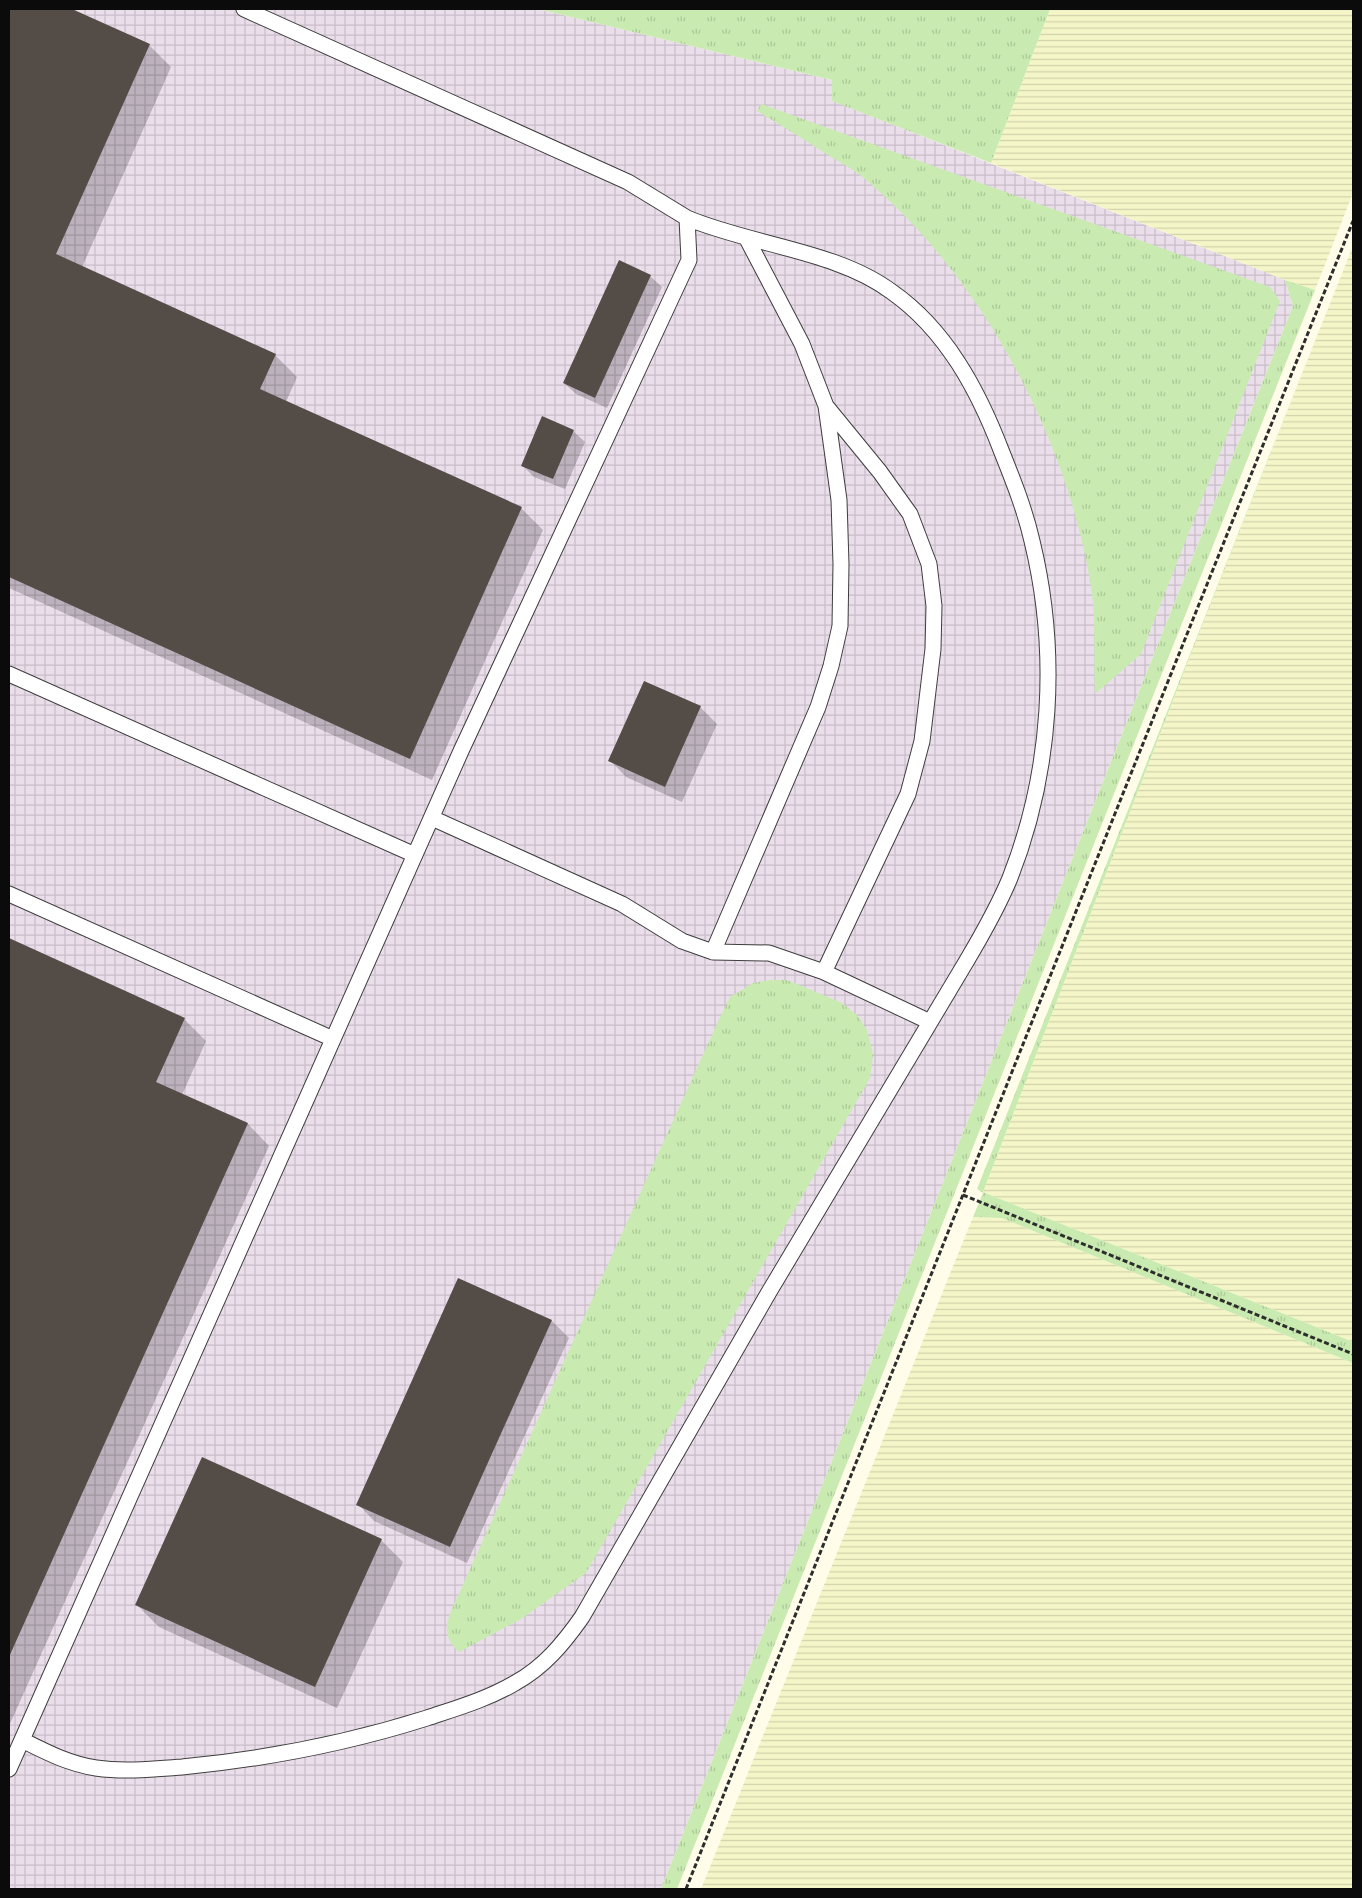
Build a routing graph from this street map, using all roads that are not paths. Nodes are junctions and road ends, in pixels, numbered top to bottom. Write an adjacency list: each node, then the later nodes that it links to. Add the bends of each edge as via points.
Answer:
1 (244, 9): 2 (lane, via 628,182)
2 (687, 218): 3 (lane); 6 (lane, via 689,260)
3 (746, 238): 4 (lane, via 802,344); 11 (lane, via 830,261 890,290 914,308 944,342 970,382 1012,477 1032,540 1042,596 1048,683 1040,775 1023,841 1009,879 988,924)
4 (826, 406): 9 (lane, via 839,500 840,626 818,707); 10 (lane, via 910,514 929,564 934,615 922,741 908,794)
5 (9, 674): 7 (lane)
6 (432, 818): 7 (lane); 9 (lane, via 622,904 668,933)
7 (415, 855): 12 (lane)
8 (9, 894): 12 (lane)
9 (713, 952): 10 (lane, via 769,953)
10 (824, 972): 11 (lane)
11 (930, 1022): 13 (lane, via 768,1292 582,1618 542,1665 501,1692 472,1703 380,1732 246,1759 148,1770 114,1770 57,1758)
12 (333, 1039): 13 (lane)
13 (22, 1740): 14 (lane)
14 (9, 1769)

